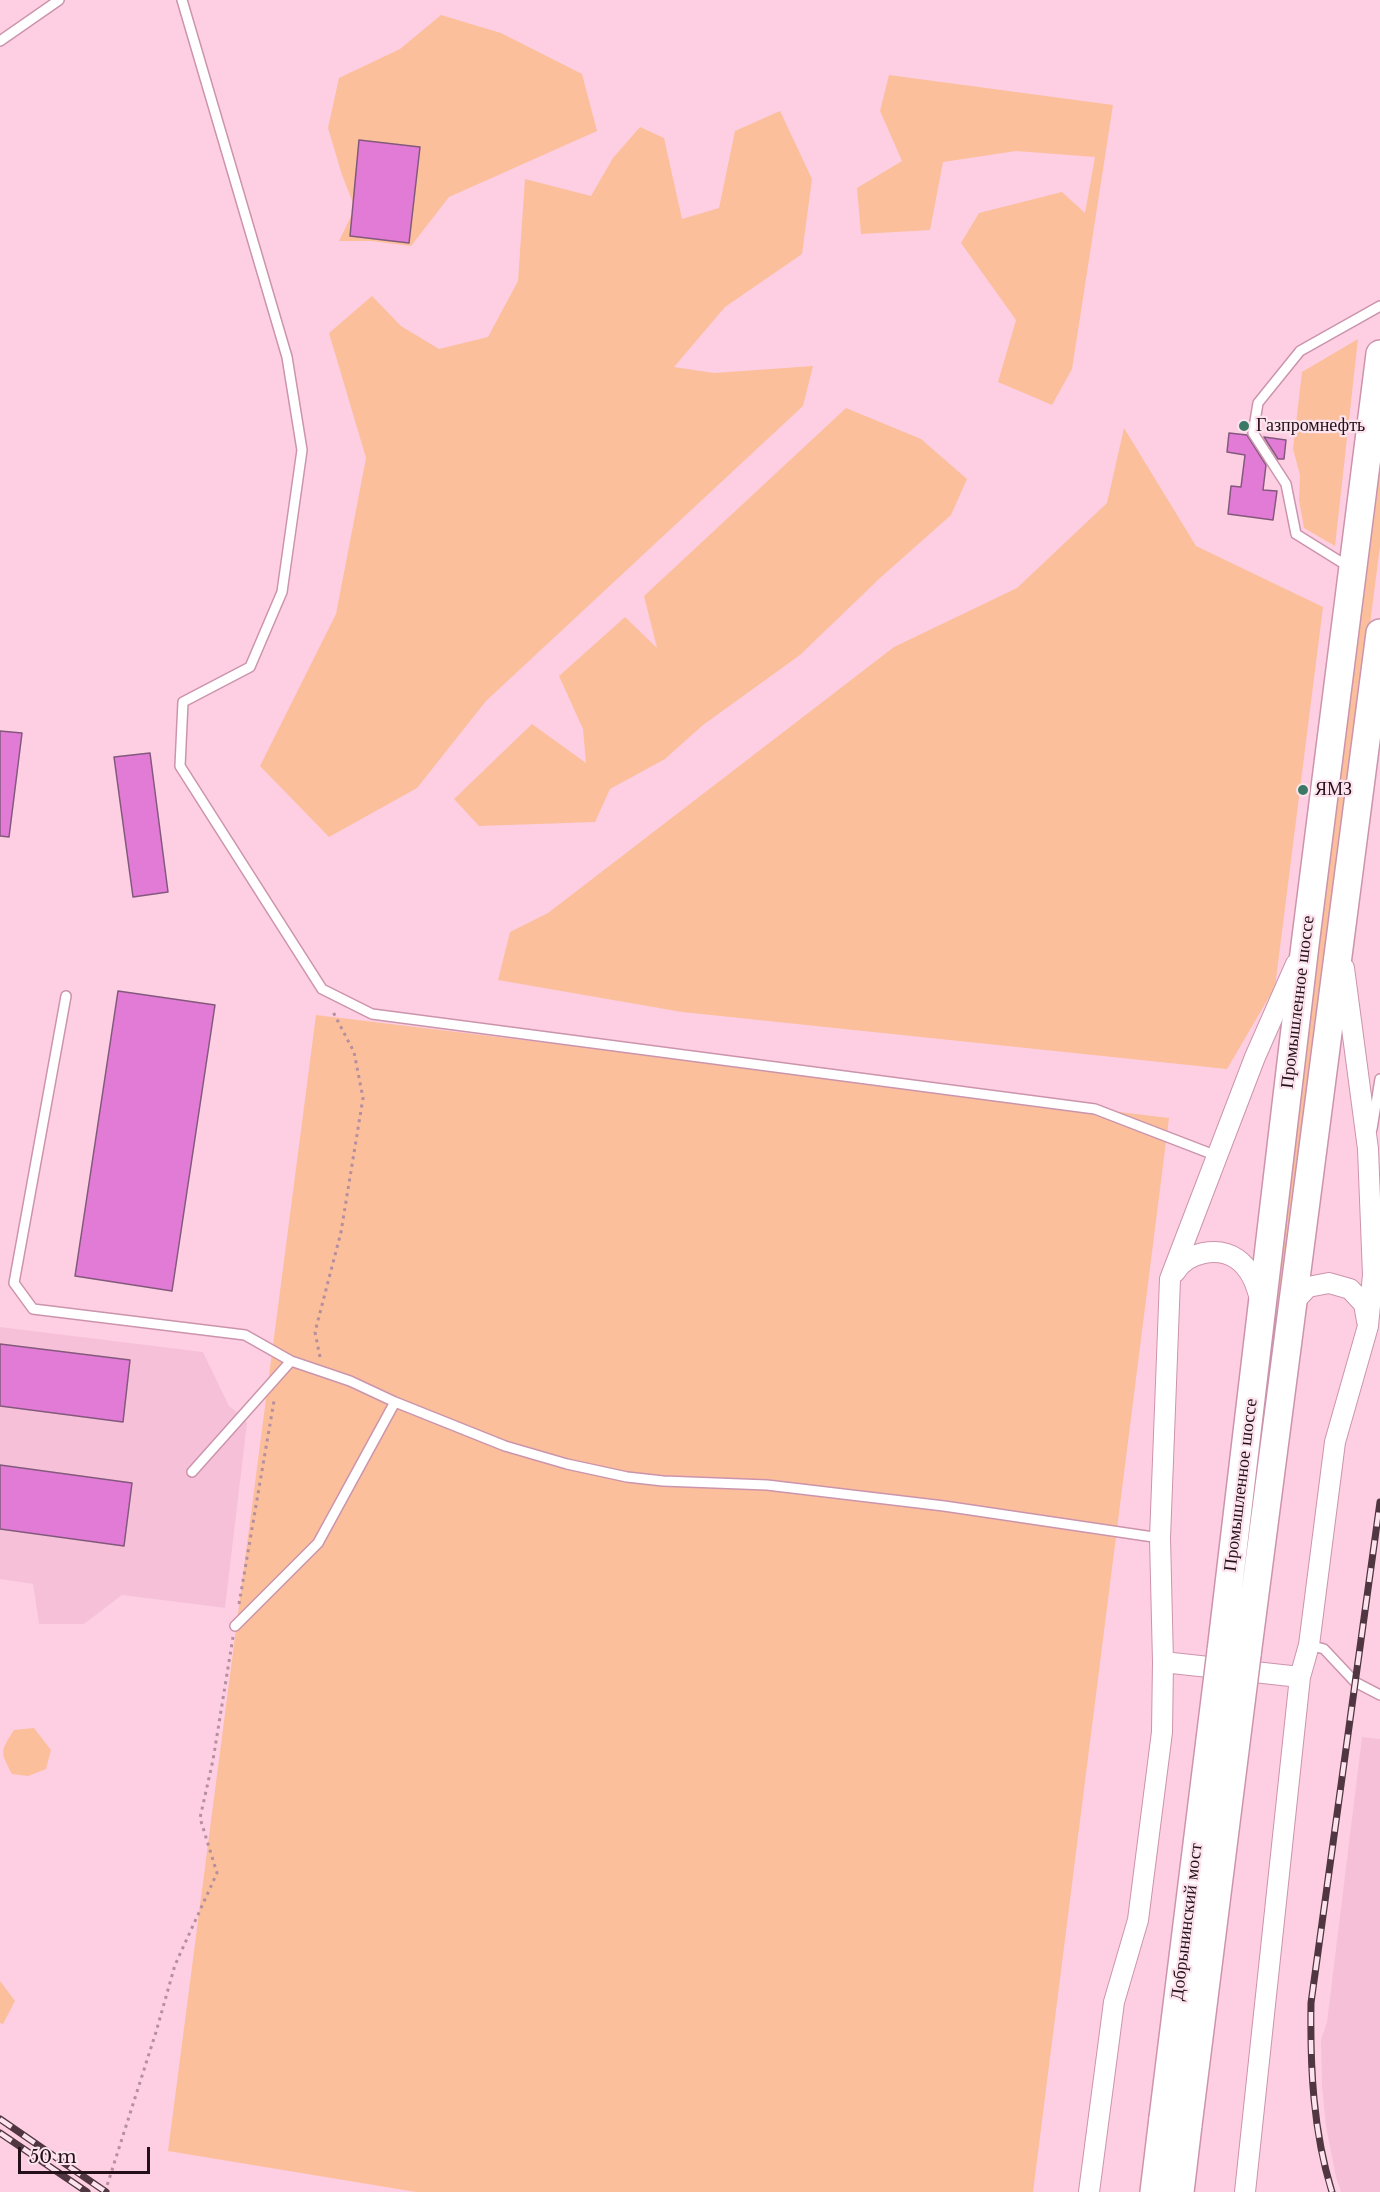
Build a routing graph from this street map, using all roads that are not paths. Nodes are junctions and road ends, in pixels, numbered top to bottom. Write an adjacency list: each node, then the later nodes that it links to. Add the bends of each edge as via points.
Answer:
1 (59, 0): 3 (lane)
2 (182, 0): 13 (lane, via 287,357 302,450 282,592 250,667 183,702 180,766 322,989 372,1014 1095,1109)
3 (0, 41)
4 (1380, 306): 6 (lane, via 1300,351 1258,403 1253,433 1287,484 1296,534)
5 (1380, 354): 6 (main road, Промышленное шоссе)
6 (1353, 569): 8 (main road, Промышленное шоссе)
7 (1380, 633): 9 (main road, Промышленное шоссе)
8 (1305, 945): 13 (street, via 1255,1057); 15 (main road, Промышленное шоссе)
9 (1341, 946): 12 (street); 16 (main road, Промышленное шоссе)
10 (66, 996): 18 (lane, via 14,1283 33,1309 245,1335)
11 (1380, 1079): 12 (lane)
12 (1368, 1149): 17 (street, via 1373,1275)
13 (1217, 1156): 14 (street)
14 (1170, 1279): 15 (street, via 1179,1264 1193,1256 1223,1253 1238,1259 1254,1278); 21 (street)
15 (1262, 1304): 24 (main road, Промышленное шоссе)
16 (1291, 1305): 17 (street, via 1308,1287 1329,1283 1350,1289 1364,1304); 24 (main road, Промышленное шоссе)
17 (1368, 1326): 23 (street, via 1335,1442)
18 (291, 1361): 19 (lane); 20 (lane)
19 (395, 1402): 21 (lane, via 505,1446 627,1477 767,1485); 22 (lane, via 318,1544)
20 (192, 1472)
21 (1160, 1538): 25 (street)
22 (235, 1626)
23 (1309, 1645): 26 (street); 27 (lane, via 1324,1649 1355,1682)
24 (1234, 1653): 29 (main road, Добрынинский мост, bridge); 30 (main road, Добрынинский мост, bridge)
25 (1163, 1662): 26 (street); 28 (street, via 1162,1732 1138,1920 1114,2002)
26 (1300, 1677): 31 (street)
27 (1380, 1695)
28 (1089, 2192)
29 (1154, 2192)
30 (1180, 2192)
31 (1245, 2192)

